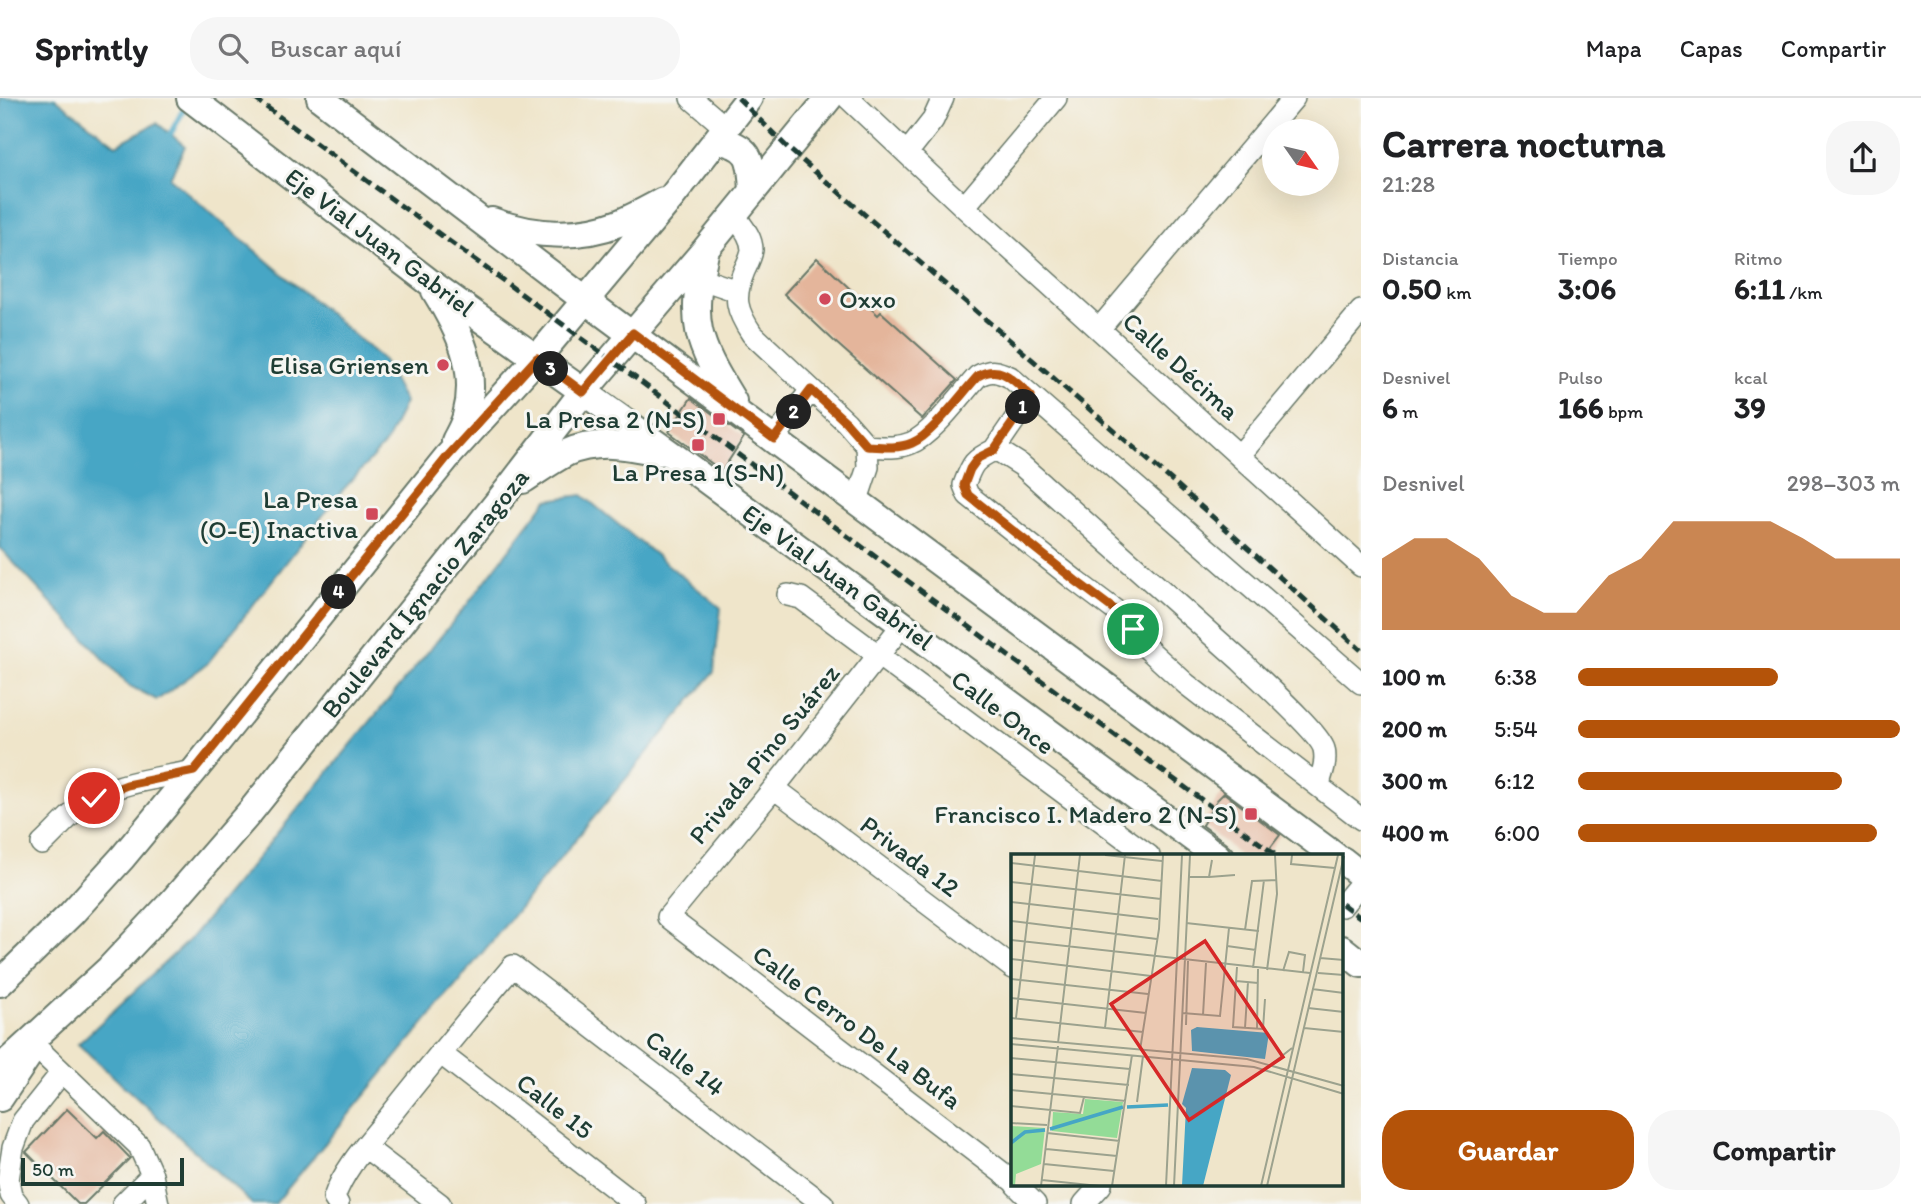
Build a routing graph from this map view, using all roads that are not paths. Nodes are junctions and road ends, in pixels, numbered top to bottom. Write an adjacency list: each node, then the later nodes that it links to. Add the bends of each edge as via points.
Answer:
1 (190, 98): 19 (main road, Eje Vial Juan Gabriel)
2 (320, 98): 15 (main road)
3 (691, 98): 10 (street)
4 (749, 98): 10 (main road)
5 (829, 98): 12 (main road, Boulevard Ignacio Zaragoza)
6 (848, 98): 11 (street, Calle Décima)
7 (943, 98): 11 (street, via 933,120)
8 (1056, 98): 14 (street)
9 (1294, 98): 23 (street)
10 (721, 134): 12 (main road, via 750,159); 13 (main road)
11 (907, 153): 14 (street, Calle Décima)
12 (753, 191): 16 (main road, Boulevard Ignacio Zaragoza)
13 (671, 198): 15 (main road, via 619,223 572,233 513,229); 21 (main road)
14 (964, 207): 23 (street, Calle Décima)
15 (475, 215): 21 (main road)
16 (734, 215): 17 (main road, Boulevard Ignacio Zaragoza); 20 (street, via 752,249)
17 (705, 250): 18 (main road); 24 (main road, Boulevard Ignacio Zaragoza)
18 (699, 278): 20 (street); 29 (main road, via 696,318 700,341)
19 (428, 281): 25 (main road, Eje Vial Juan Gabriel); 34 (main road, via 454,322 466,351 470,379 466,418)
20 (737, 291): 26 (street, via 741,318 752,334)
21 (586, 300): 24 (main road); 25 (main road)
22 (1361, 311): 35 (street)
23 (1099, 329): 35 (street, Calle Décima)
24 (633, 333): 27 (main road, Boulevard Ignacio Zaragoza); 29 (main road)
25 (537, 358): 27 (main road, Eje Vial Juan Gabriel); 34 (main road)
26 (811, 390): 30 (street); 31 (street)
27 (583, 392): 33 (main road, Eje Vial Juan Gabriel); 36 (main road, Boulevard Ignacio Zaragoza)
28 (1031, 396): 31 (street, via 1010,377 988,370 924,437 895,447); 32 (street); 42 (street)
29 (741, 414): 30 (main road)
30 (774, 439): 37 (main road)
31 (867, 446): 37 (street, via 868,467)
32 (994, 450): 44 (street, via 1021,465 1241,661 1313,732 1323,746 1325,763); 44 (street, via 978,458 970,469 964,485 968,495 1124,617 1139,641 1186,684)
33 (669, 454): 36 (main road, via 632,446 585,446); 40 (main road, Eje Vial Juan Gabriel)
34 (448, 456): 43 (main road)
35 (1239, 456): 38 (street, Calle Décima)
36 (509, 488): 60 (main road, Boulevard Ignacio Zaragoza, via 250,812 172,902)
37 (857, 500): 50 (main road)
38 (1361, 566)
39 (788, 595): 41 (street, Calle Once, via 801,597)
40 (903, 624): 41 (street, Privada Pino Suárez); 49 (main road, Eje Vial Juan Gabriel)
41 (878, 654): 45 (street, Privada Pino Suárez); 48 (street, Calle Once)
42 (1361, 683)
43 (194, 771): 47 (street, via 127,785 94,798); 59 (main road, via 79,905)
44 (1318, 786): 46 (street)
45 (774, 788): 55 (street, Privada Pino Suárez); 58 (street, Privada 12)
46 (1361, 819)
47 (42, 844)
48 (1146, 854)
49 (1214, 854)
50 (1332, 854)
51 (1344, 862): 52 (main road)
52 (1361, 875)
53 (1361, 883): 54 (street)
54 (1344, 904)
55 (668, 917): 68 (street, Calle Cerro De La Bufa)
56 (1344, 951): 57 (main road)
57 (1361, 964)
58 (1011, 966)
59 (0, 983)
60 (39, 1038): 62 (main road, Boulevard Ignacio Zaragoza); 63 (street); 64 (main road)
61 (440, 1053): 65 (street); 76 (street, Calle 15); 77 (street, Calle 14, via 513,966)
62 (0, 1069)
63 (62, 1072): 66 (street, via 139,1146); 67 (street, via 23,1121)
64 (0, 1098)
65 (365, 1147): 71 (street, via 338,1185); 75 (street)
66 (152, 1175): 73 (street); 74 (street)
67 (4, 1180): 72 (street)
68 (1011, 1180)
69 (1018, 1186): 78 (street, Calle Cerro De La Bufa)
70 (1100, 1186): 79 (street)
71 (336, 1201)
72 (18, 1204)
73 (123, 1204)
74 (159, 1204)
75 (439, 1204)
76 (635, 1204)
77 (823, 1204)
78 (1035, 1204)
79 (1084, 1204)

